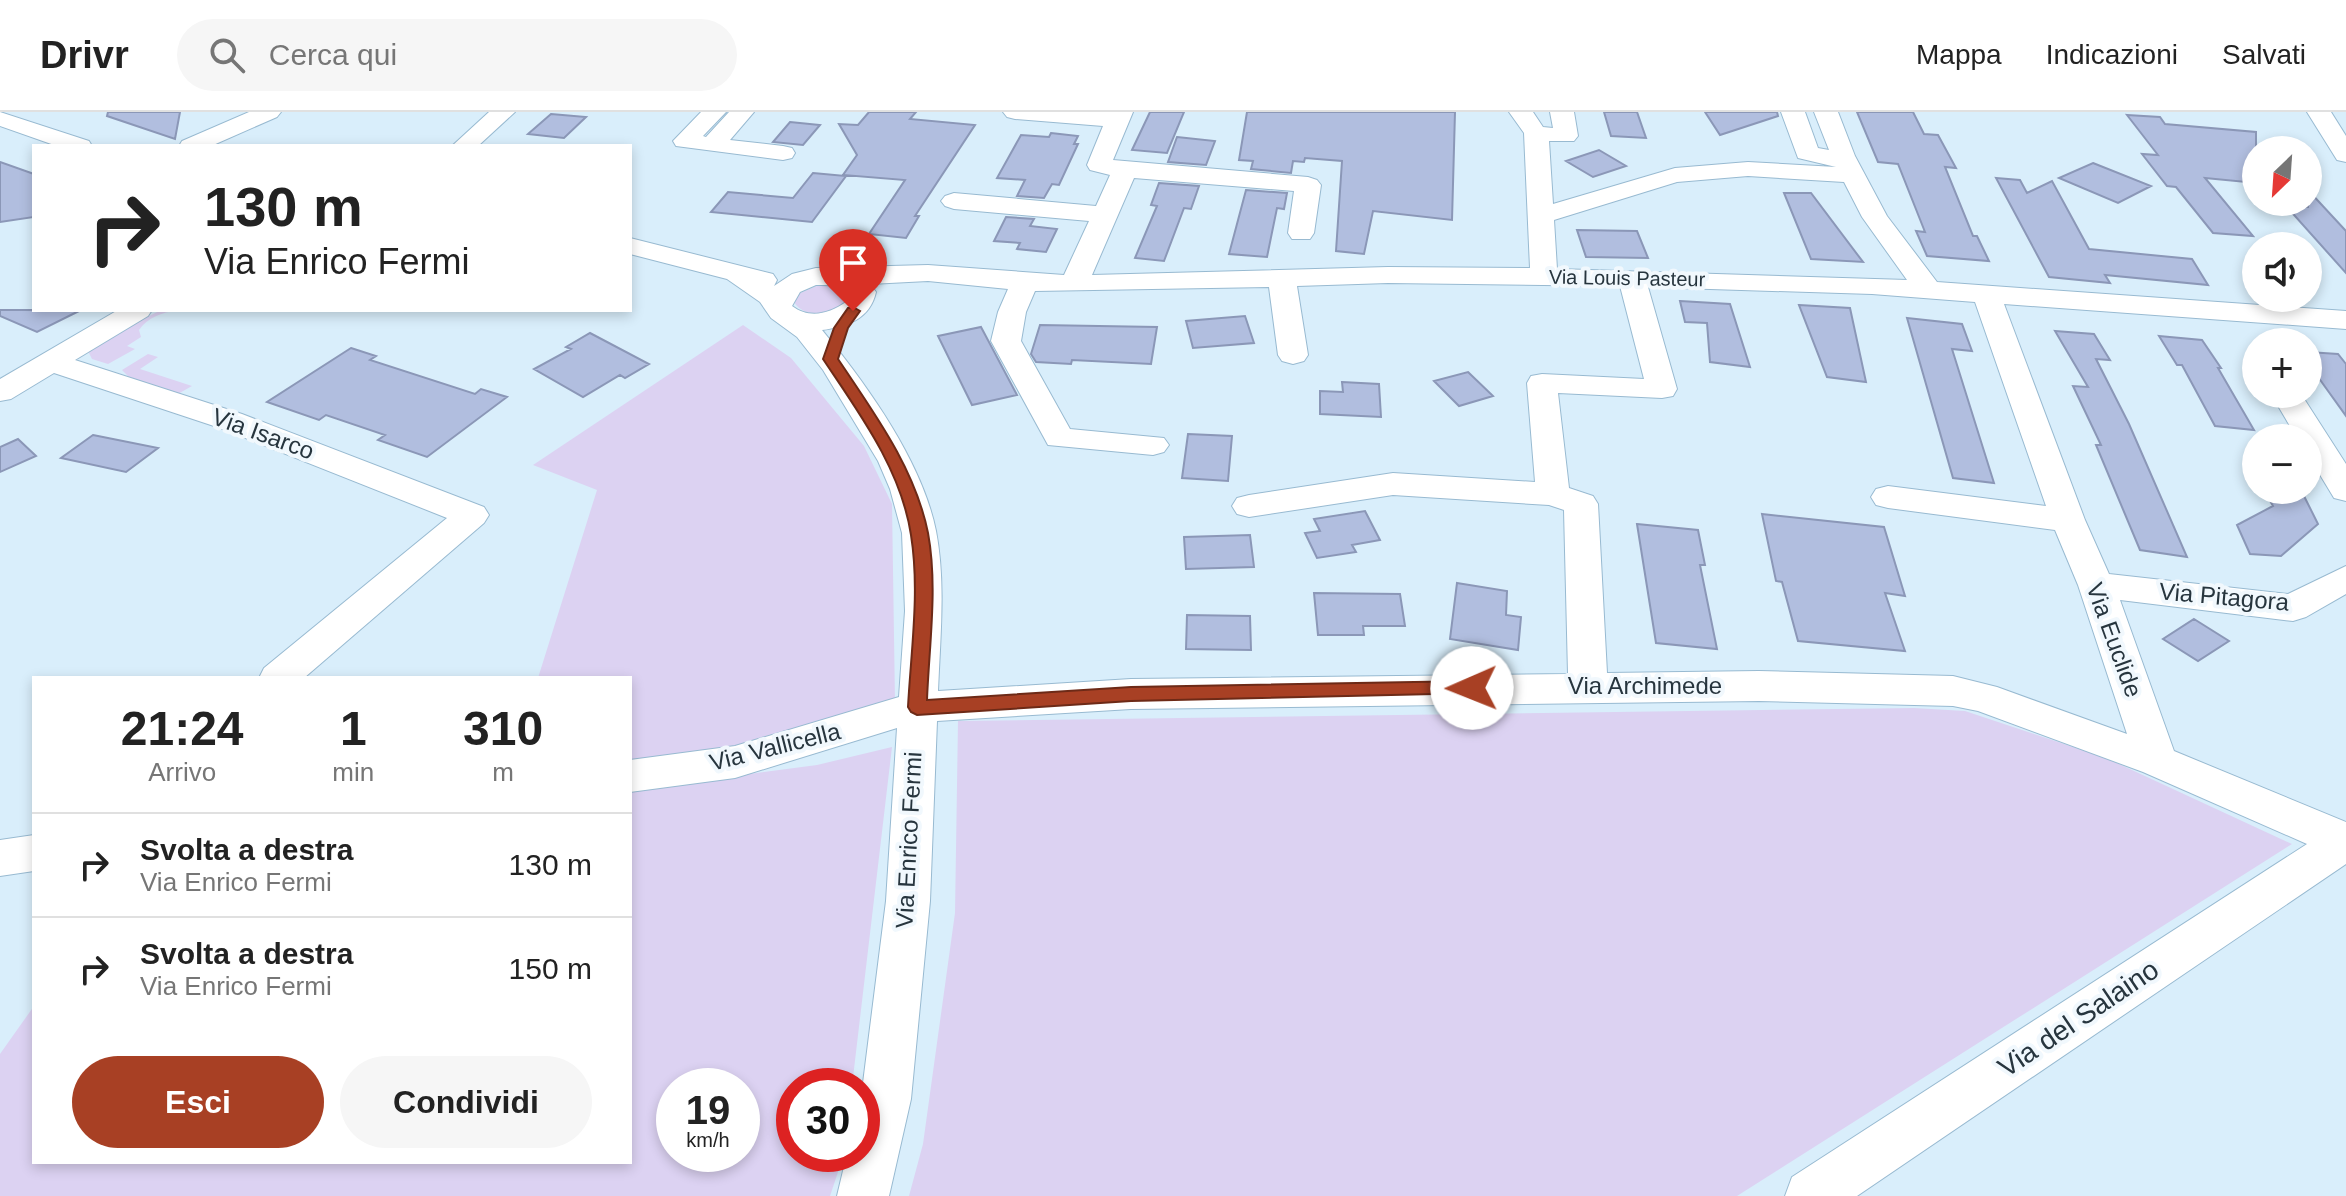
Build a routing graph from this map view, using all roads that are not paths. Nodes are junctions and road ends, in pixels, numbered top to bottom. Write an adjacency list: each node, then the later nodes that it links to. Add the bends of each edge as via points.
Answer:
1 (269, 112): 14 (street)
2 (503, 112): 15 (street)
3 (714, 112): 16 (street, via 685,141)
4 (742, 112): 16 (street)
5 (1015, 112): 10 (street)
6 (1562, 112): 12 (street, via 1566,136)
7 (1793, 112): 19 (street)
8 (1826, 112): 21 (street)
9 (2319, 112): 18 (street)
10 (1118, 116): 20 (street)
11 (0, 118): 13 (street)
12 (1528, 123): 26 (street)
13 (74, 144)
14 (196, 144)
15 (466, 144)
16 (712, 145): 17 (street)
17 (783, 153)
18 (2346, 155)
19 (1811, 163): 21 (street); 26 (street, via 1675,175)
20 (1099, 165): 22 (street); 24 (street)
21 (1848, 166): 38 (street, via 1875,217)
22 (1125, 170): 25 (street); 27 (street, via 1308,185)
23 (954, 201): 24 (street)
24 (1073, 212): 25 (street)
25 (1103, 215): 37 (street)
26 (1540, 216): 31 (street)
27 (1301, 233)
28 (632, 247): 30 (street, Via Enrico Fermi)
29 (907, 273): 32 (street, Via Louis Pasteur); 36 (street, Via Louis Pasteur); 40 (street, Via Louis Pasteur, via 880,284)
30 (739, 276): 35 (street, Via Enrico Fermi); 43 (street, Via Enrico Fermi, via 765,291)
31 (1544, 276): 33 (street, Via Louis Pasteur); 34 (street, Via Louis Pasteur)
32 (837, 277): 35 (street, Via Enrico Fermi); 40 (street, via 857,284)
33 (1632, 278): 38 (street, Via Louis Pasteur); 53 (street, via 1662,389 1542,383)
34 (1282, 279): 37 (street, Via Louis Pasteur); 46 (street)
35 (805, 280): 43 (street, via 783,292)
36 (1025, 282): 37 (street, Via Louis Pasteur); 51 (street, via 1006,341 1059,438)
37 (1074, 283)
38 (1928, 290): 39 (street, Via Louis Pasteur)
39 (1986, 294): 41 (street, Via Louis Pasteur); 56 (street, Via Euclide)
40 (858, 304): 43 (street, Via Louis Pasteur, via 822,322); 47 (street, via 841,328)
41 (2235, 311): 44 (street, Via Louis Pasteur); 45 (street)
42 (135, 312): 48 (street)
43 (783, 312): 47 (street, Via Enrico Fermi)
44 (2346, 320)
45 (2246, 328)
46 (1293, 355)
47 (831, 359): 61 (street, Via Enrico Fermi, via 879,432 914,509 923,579)
48 (51, 362): 49 (street); 59 (street, Via Isarco, via 231,421 472,515)
49 (0, 392)
50 (2295, 408): 52 (street)
51 (1153, 445)
52 (2346, 490)
53 (1553, 494): 55 (street, via 1393,484); 60 (street, via 1581,504)
54 (1888, 497): 56 (street)
55 (1249, 506)
56 (2068, 520): 58 (street, Via Euclide)
57 (2346, 578): 58 (street, Via Pitagora, via 2293,608)
58 (2096, 585): 62 (street, Via Euclide)
59 (280, 676)
60 (1588, 686): 61 (street, Via Archimede, via 1131,694); 62 (street, Via Archimede, via 1953,691 1983,697)
61 (917, 707): 63 (street, Via Vallicella, via 735,762); 67 (street, Via Enrico Fermi, via 908,901 888,1084)
62 (2157, 761): 64 (street, Via Archimede)
63 (632, 776)
64 (2346, 841): 68 (street, Via del Salaino)
65 (32, 853): 66 (street)
66 (0, 858)
67 (863, 1196)
68 (1811, 1196)

